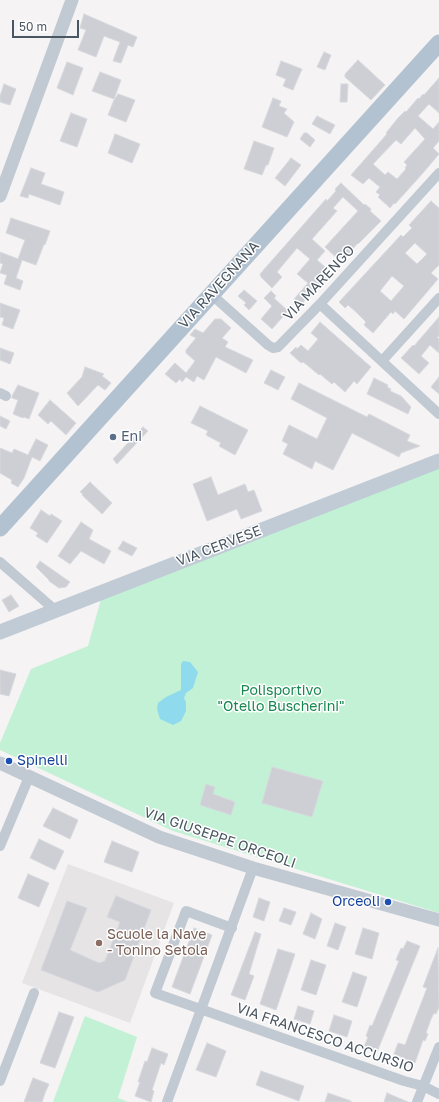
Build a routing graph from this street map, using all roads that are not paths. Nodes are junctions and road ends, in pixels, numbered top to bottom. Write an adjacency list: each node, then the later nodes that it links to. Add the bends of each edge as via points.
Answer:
1 (72, 0): 4 (street)
2 (439, 43): 5 (main road, VIA RAVEGNANA)
3 (439, 173): 7 (street, VIA MARENGO)
4 (0, 196)
5 (211, 294): 7 (street, VIA MARENGO, via 273,348 278,347); 11 (main road, VIA RAVEGNANA)
6 (439, 298): 8 (street)
7 (320, 304): 8 (street)
8 (382, 361): 9 (street)
9 (439, 414)
10 (439, 461): 13 (main road, VIA CERVESE)
11 (0, 528)
12 (0, 562): 13 (street)
13 (55, 610): 14 (main road, VIA CERVESE)
14 (0, 632)
15 (0, 763): 16 (street, VIA GIUSEPPE ORCEOLI)
16 (29, 777): 17 (street); 18 (street, VIA GIUSEPPE ORCEOLI, via 159,836)
17 (0, 846)
18 (254, 868): 19 (street, VIA GIUSEPPE ORCEOLI); 20 (street)
19 (439, 920)
20 (232, 928): 22 (street); 22 (street, VIA FRANCESCO ACCURSIO, via 186,911 183,918 155,993)
21 (34, 993): 24 (street)
22 (201, 1010): 26 (street, VIA FRANCESCO ACCURSIO); 28 (street)
23 (439, 1047): 26 (street)
24 (3, 1066): 25 (street)
25 (0, 1081)
26 (423, 1086): 27 (street, VIA FRANCESCO ACCURSIO); 29 (street)
27 (439, 1094)
28 (167, 1102)
29 (417, 1102)

